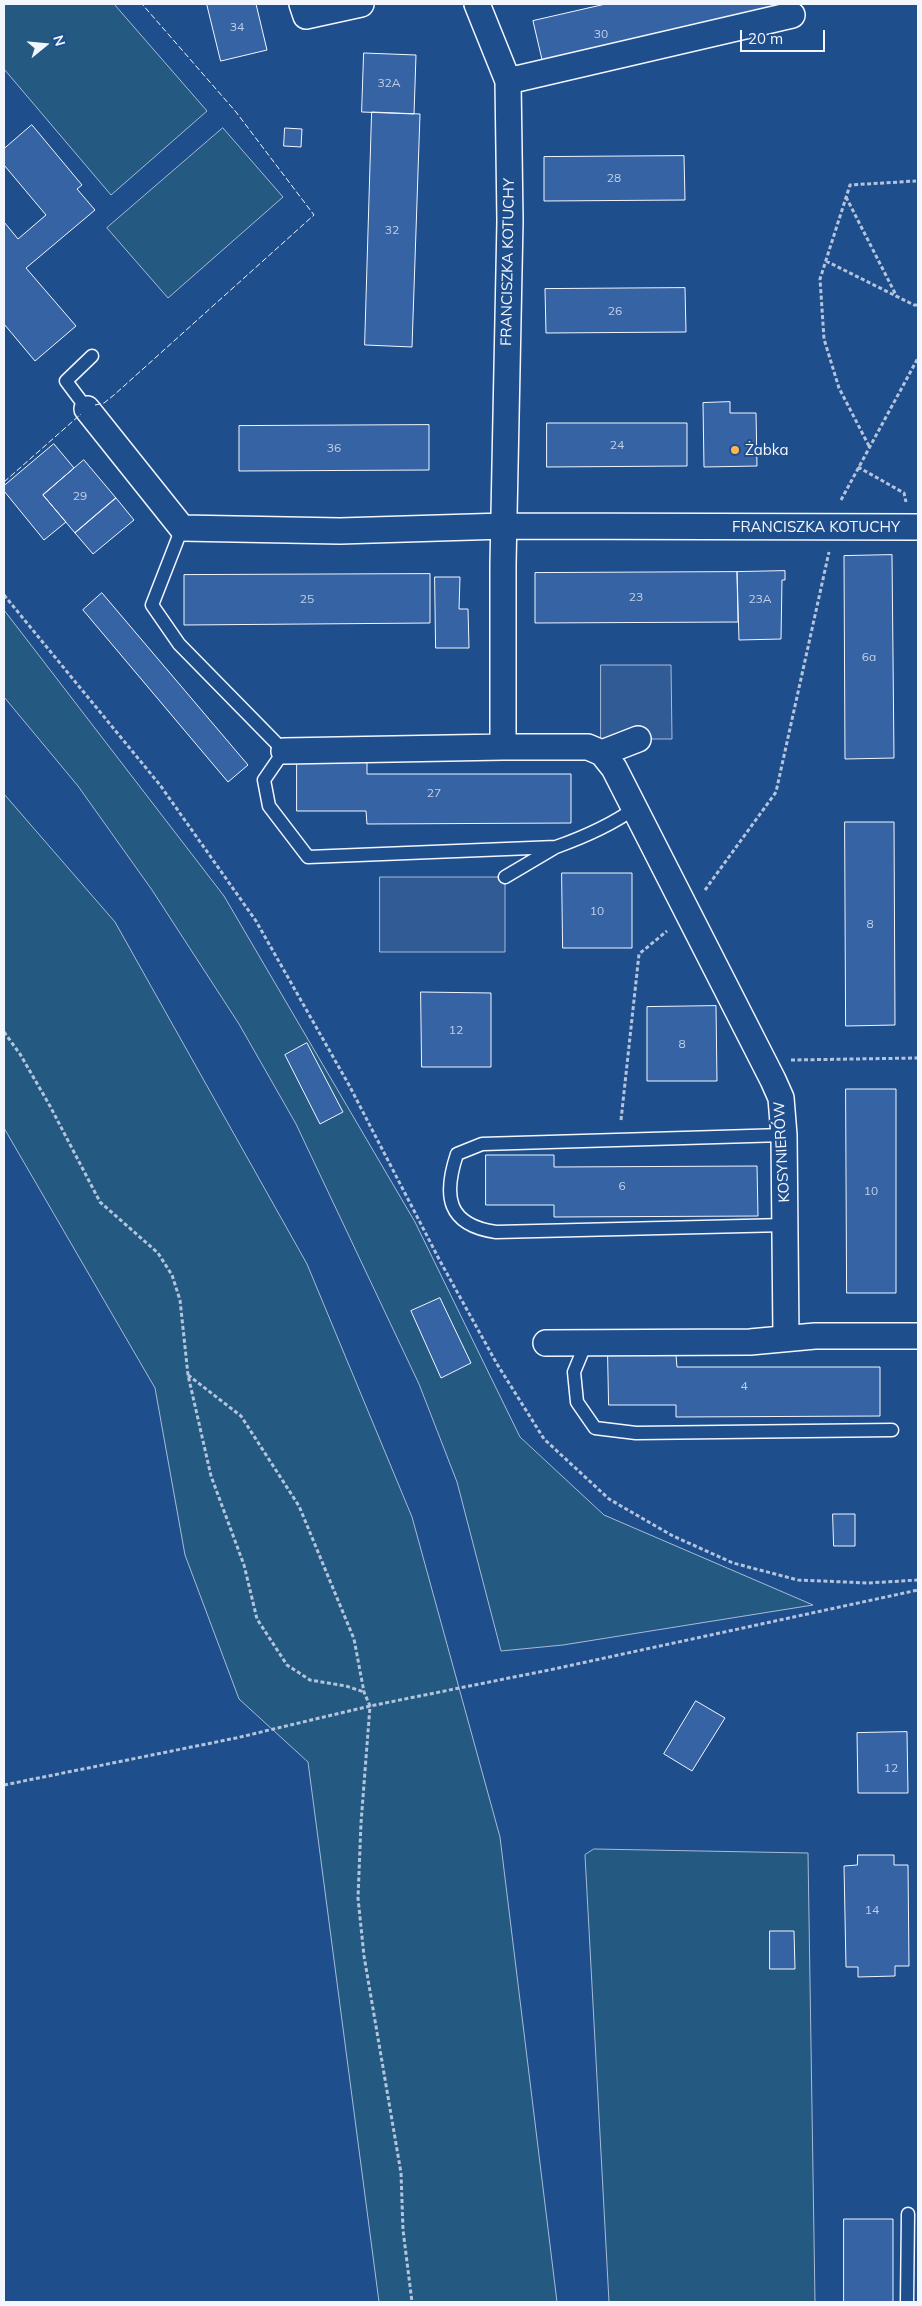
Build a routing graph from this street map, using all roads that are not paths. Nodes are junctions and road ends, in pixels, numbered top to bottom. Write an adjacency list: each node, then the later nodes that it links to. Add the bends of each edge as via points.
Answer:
1 (361, 4): 3 (street)
2 (477, 4): 5 (street, FRANCISZKA KOTUCHY)
3 (304, 10)
4 (792, 15): 5 (street)
5 (508, 81): 9 (street, FRANCISZKA KOTUCHY, via 510,221)
6 (92, 356): 7 (lane, via 66,381)
7 (87, 409): 10 (street)
8 (913, 517): 9 (street, FRANCISZKA KOTUCHY, via 833,526)
9 (504, 526): 10 (street, FRANCISZKA KOTUCHY, via 340,531); 12 (street, FRANCISZKA KOTUCHY)
10 (182, 528): 13 (lane, via 152,605 179,644)
11 (638, 739): 14 (street)
12 (503, 747): 13 (street); 14 (street, via 588,747)
13 (284, 751): 16 (lane, via 264,780 269,806 308,857)
14 (602, 753): 15 (street, via 614,768)
15 (635, 808): 16 (lane, via 591,834); 18 (street, KOSYNIERÓW, via 781,1098)
16 (556, 847): 17 (lane)
17 (505, 876)
18 (784, 1135): 19 (street, KOSYNIERÓW); 19 (lane, via 482,1144 457,1154 450,1176 451,1204 462,1221 479,1230)
19 (785, 1225): 21 (street, KOSYNIERÓW)
20 (918, 1336): 21 (street)
21 (786, 1338): 22 (street, via 750,1342)
22 (586, 1343): 23 (street); 24 (lane, via 574,1372 576,1395 577,1402 595,1428 636,1433)
23 (546, 1344)
24 (892, 1430)
25 (908, 2214): 26 (lane)
26 (913, 2252): 27 (lane)
27 (907, 2302)

